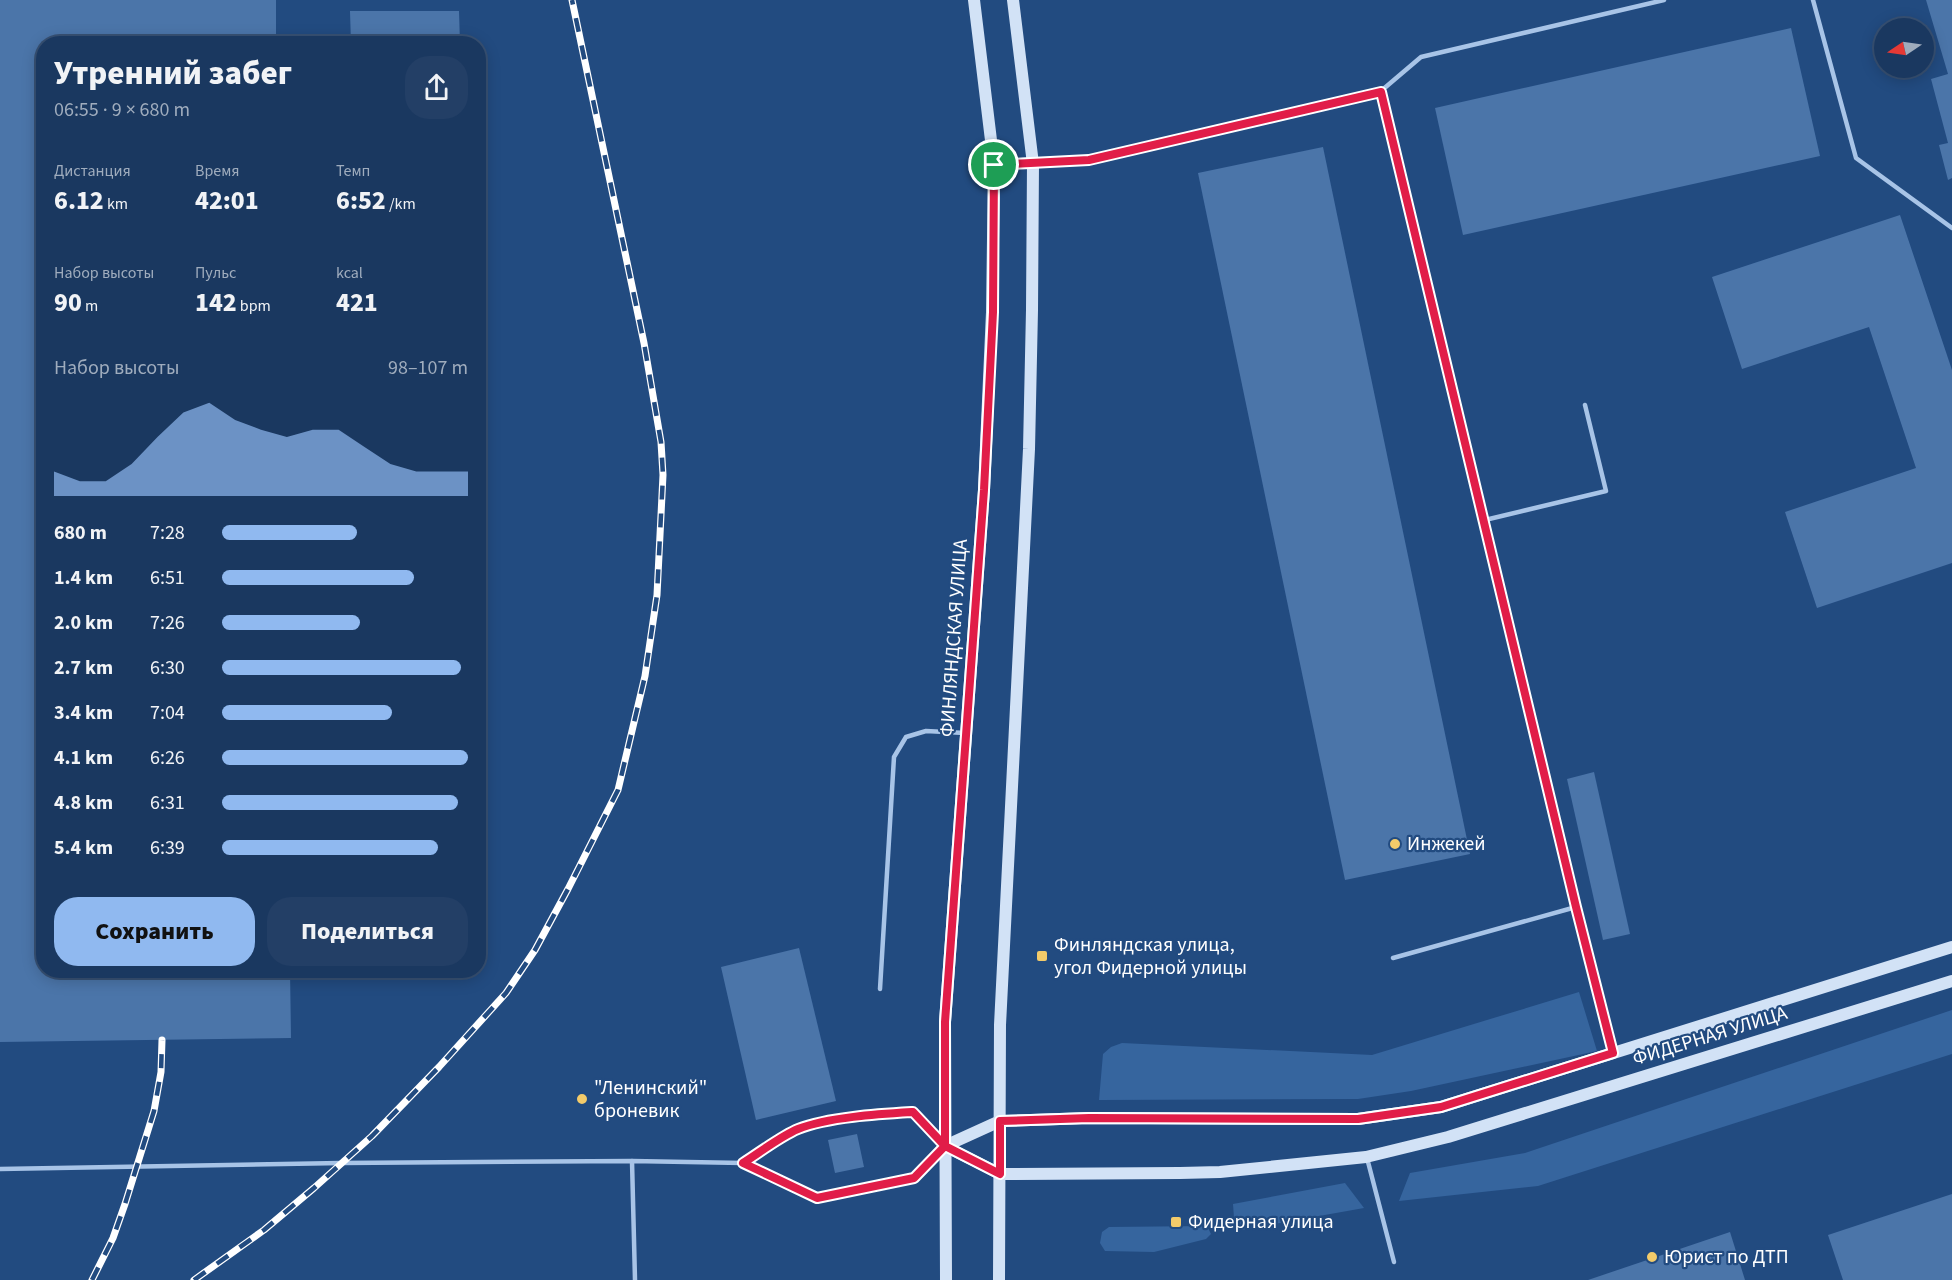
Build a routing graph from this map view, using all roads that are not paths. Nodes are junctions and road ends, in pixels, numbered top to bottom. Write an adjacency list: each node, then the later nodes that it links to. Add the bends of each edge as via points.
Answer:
1 (974, 0): 7 (street, ФИНЛЯНДСКАЯ УЛИЦА)
2 (1013, 0): 6 (street)
3 (1664, 0): 5 (lane, via 1421,57)
4 (1814, 0): 8 (lane, via 1856,158)
5 (1381, 92): 6 (lane, via 1089,160); 10 (lane)
6 (1033, 164): 7 (lane); 18 (street, via 1029,449 1001,1013)
7 (994, 165): 11 (street, ФИНЛЯНДСКАЯ УЛИЦА, via 993,312)
8 (1952, 228)
9 (1585, 405): 10 (lane, via 1606,491)
10 (1485, 520): 12 (lane)
11 (967, 734): 16 (lane, via 926,731 906,737 894,757); 19 (street, ФИНЛЯНДСКАЯ УЛИЦА, via 945,1022)
12 (1576, 907): 14 (lane); 17 (lane)
13 (1952, 947): 17 (street, ФИДЕРНАЯ УЛИЦА)
14 (1393, 958)
15 (1952, 981): 20 (street, ФИДЕРНАЯ УЛИЦА, via 1460,1134)
16 (880, 989)
17 (1613, 1053): 18 (street, ФИДЕРНАЯ УЛИЦА, via 1441,1107 1358,1119)
18 (1000, 1121): 19 (street, ФИДЕРНАЯ УЛИЦА); 24 (street)
19 (945, 1146): 22 (lane, via 914,1178 817,1198); 22 (lane, via 913,1112 883,1114 798,1129); 24 (street, ФИДЕРНАЯ УЛИЦА); 27 (street, ФИНЛЯНДСКАЯ УЛИЦА)
20 (1366, 1157): 24 (street, ФИДЕРНАЯ УЛИЦА, via 1220,1172); 25 (lane)
21 (632, 1161): 22 (lane); 23 (lane); 26 (lane)
22 (743, 1163)
23 (0, 1169)
24 (1000, 1174): 28 (street)
25 (1394, 1262)
26 (635, 1280)
27 (946, 1280)
28 (999, 1280)

